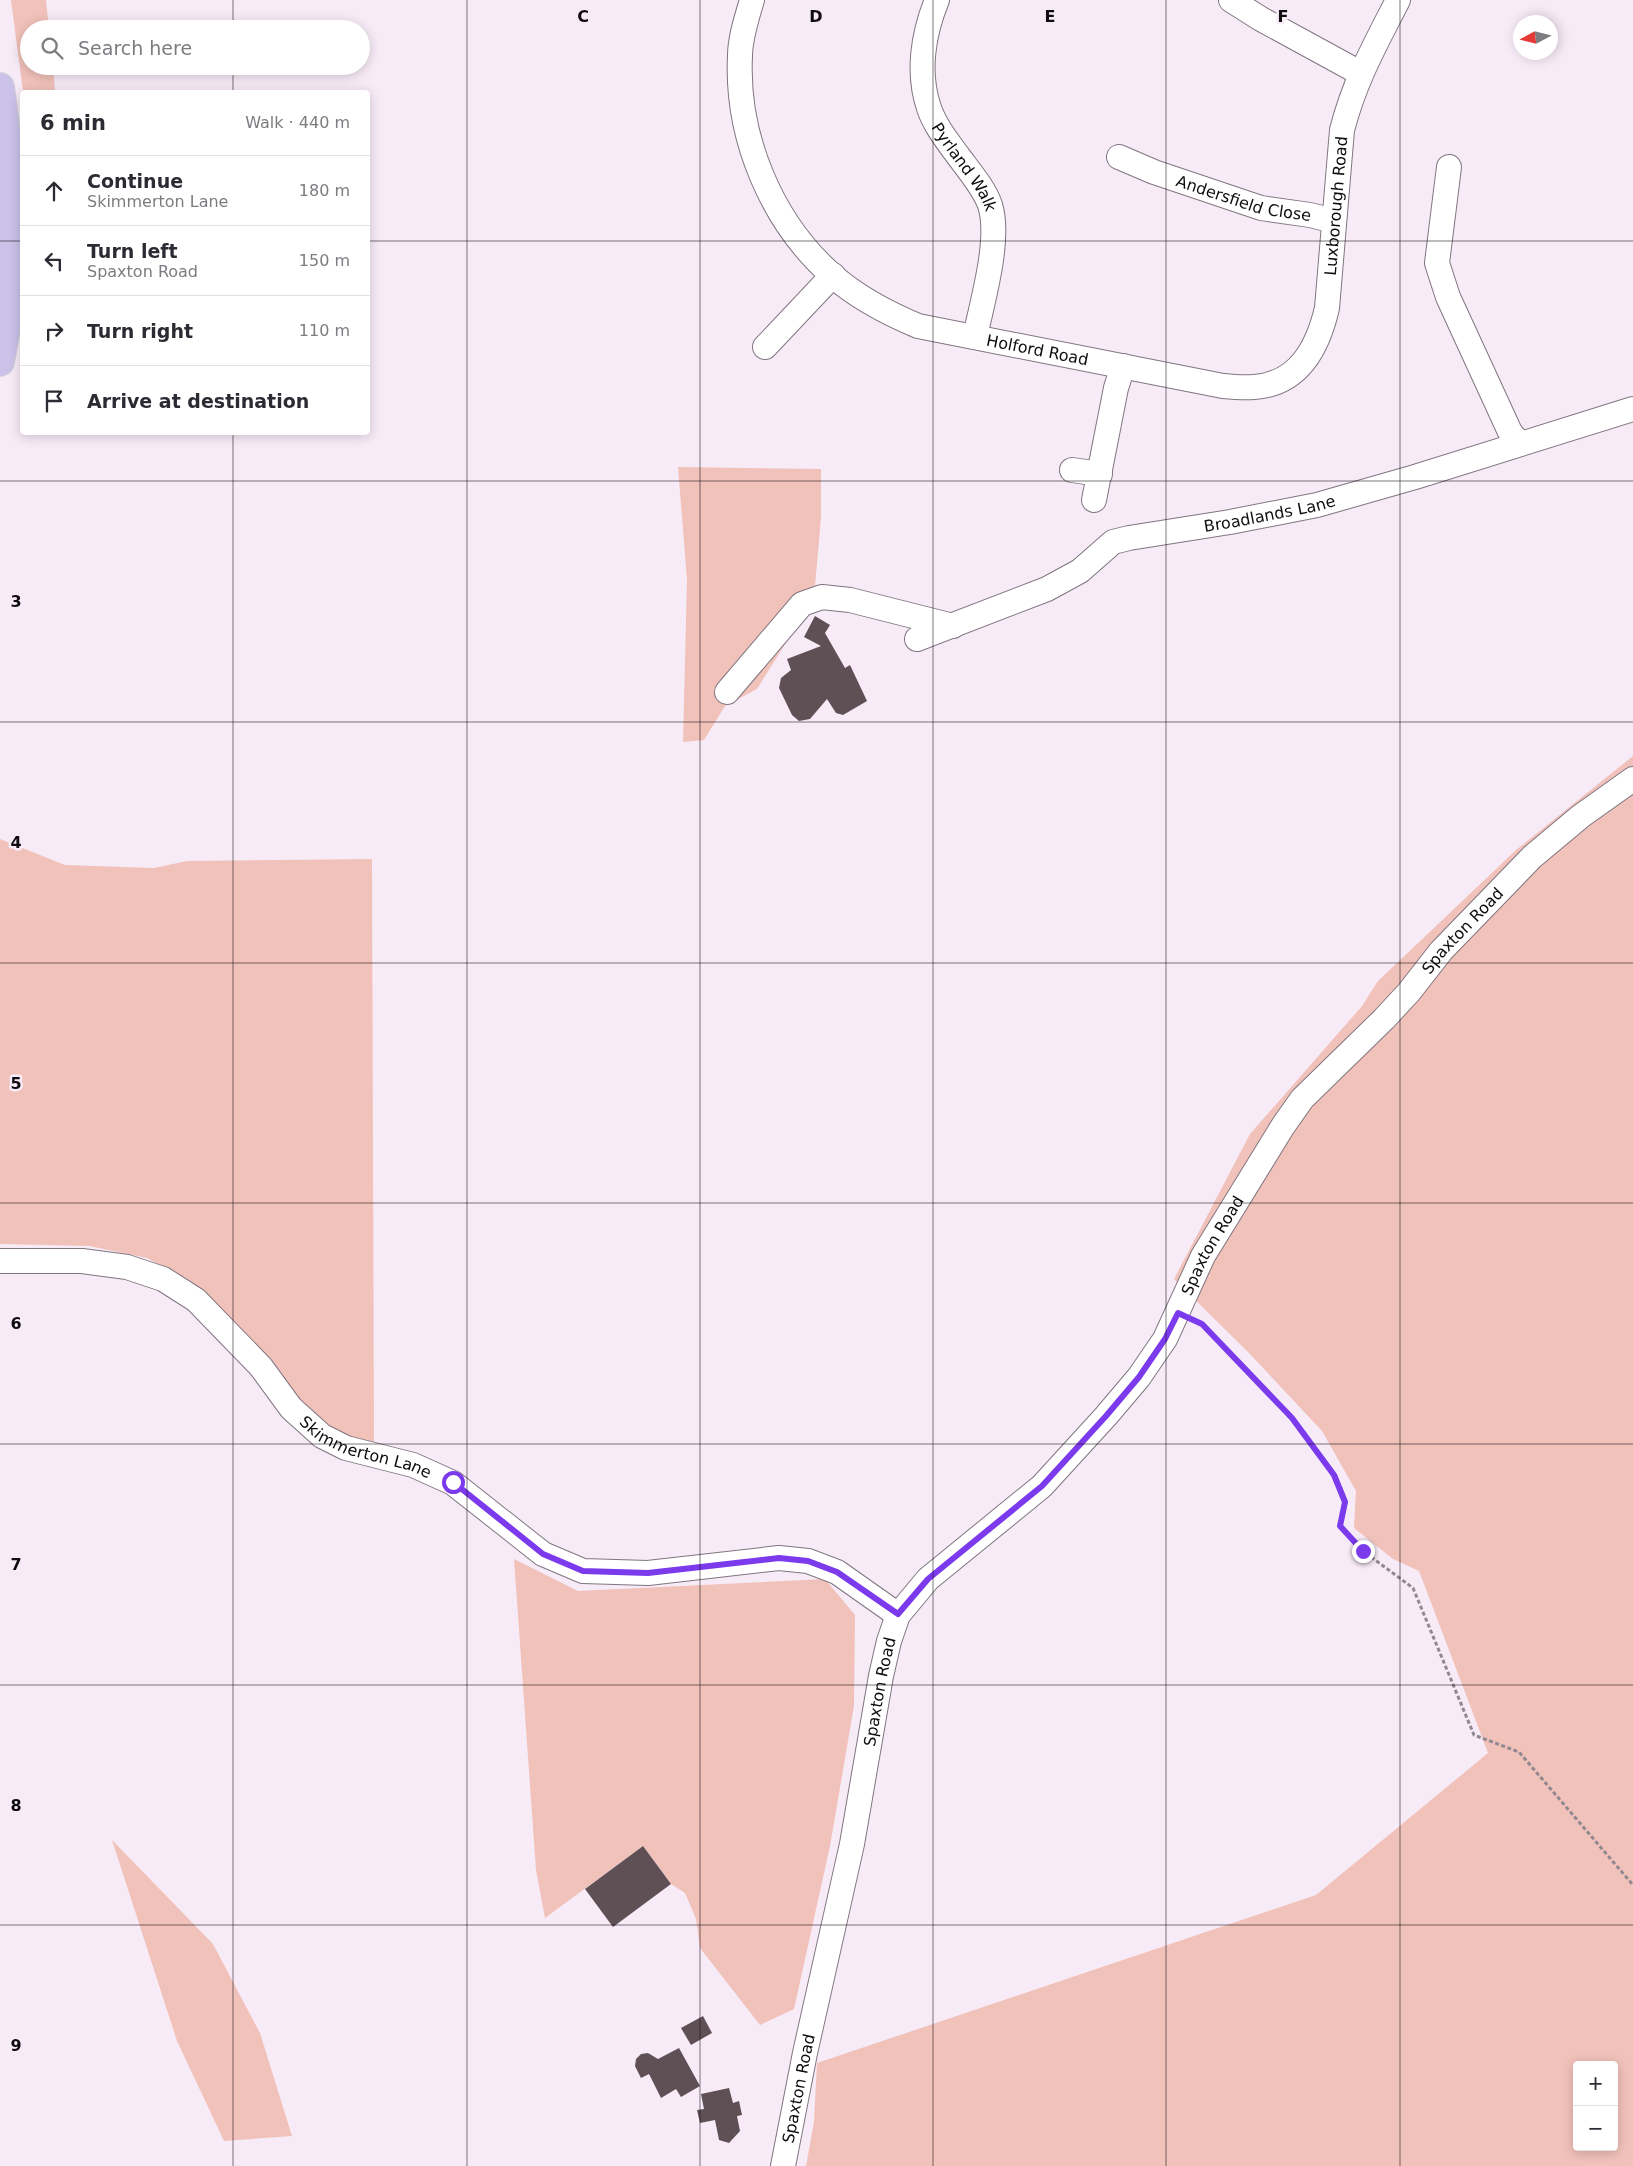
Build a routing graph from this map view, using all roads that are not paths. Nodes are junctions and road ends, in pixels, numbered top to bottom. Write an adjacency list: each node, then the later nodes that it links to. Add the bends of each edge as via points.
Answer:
1 (752, 0): 10 (street, Holford Road, via 740,53 740,90 745,125 756,163 778,209 809,251)
2 (937, 0): 11 (street, Pyrland Walk, via 923,48 923,80 929,109 983,191 994,221 992,251)
3 (1231, 0): 5 (street, via 1261,20)
4 (1398, 0): 5 (street, Luxborough Road)
5 (1360, 72): 9 (street, Luxborough Road, via 1342,130)
6 (0, 86): 13 (main road, via 11,209 10,285)
7 (1119, 157): 9 (street, Andersfield Close, via 1151,180 1261,208)
8 (1449, 167): 17 (street, via 1437,263 1448,297 1510,432)
9 (1334, 221): 15 (street, Luxborough Road, via 1322,332 1304,364 1289,376)
10 (833, 275): 11 (street, Holford Road, via 889,314 918,326); 12 (street)
11 (975, 337): 14 (street, Holford Road)
12 (764, 347)
13 (0, 362)
14 (1123, 366): 15 (street, Holford Road, via 1223,386); 19 (street)
15 (1256, 387)
16 (1633, 409): 17 (street, Broadlands Lane)
17 (1519, 443): 21 (street, Broadlands Lane, via 1317,505 1113,542 1080,571 1047,589)
18 (1072, 470): 19 (street)
19 (1100, 474): 20 (street)
20 (1094, 500)
21 (953, 626): 22 (street, Broadlands Lane); 23 (street, via 850,600 822,597 802,604)
22 (917, 639)
23 (727, 692)
24 (1633, 779): 26 (street, Spaxton Road, via 1532,857 1440,951 1384,1019 1302,1098 1203,1256 1165,1339 1139,1377 1042,1486 928,1579)
25 (0, 1261): 26 (street, Skimmerton Lane, via 82,1261 127,1267 163,1279 196,1300 261,1368 291,1408 322,1436 346,1448 413,1465 453,1482 543,1554 583,1571 648,1573 779,1558 808,1561 837,1572)
26 (898, 1614): 27 (street, Spaxton Road, via 881,1676 852,1844)
27 (783, 2166)

